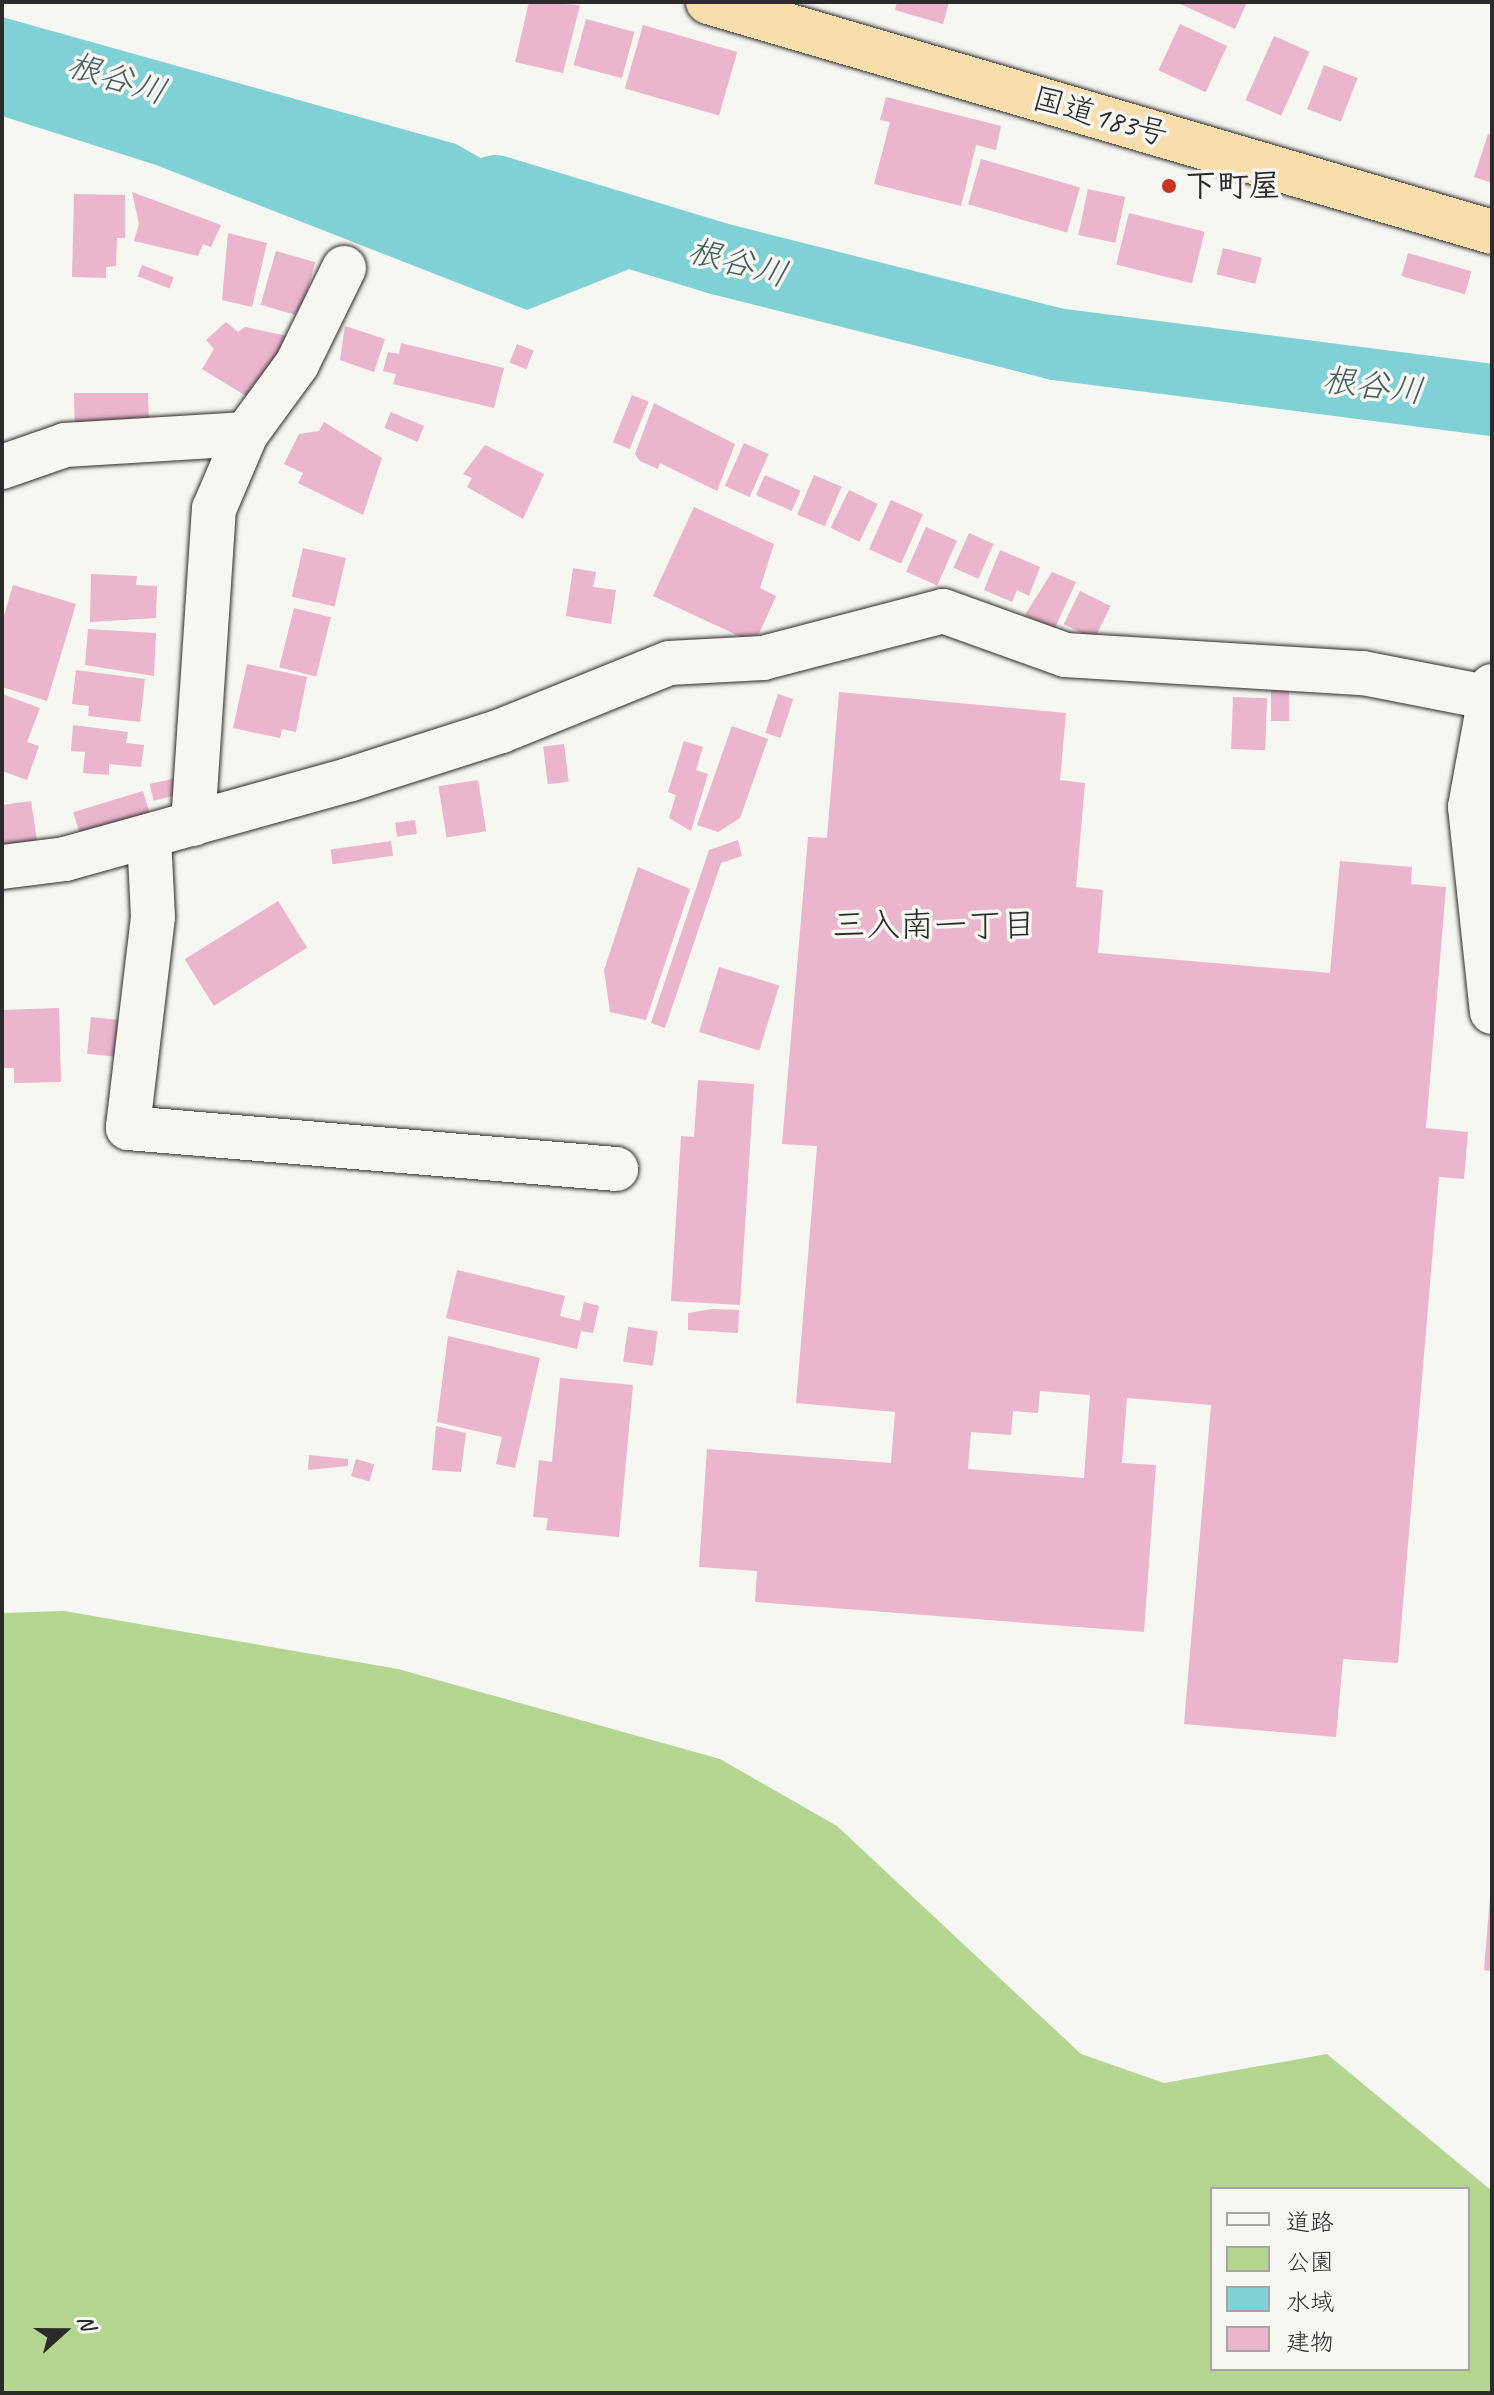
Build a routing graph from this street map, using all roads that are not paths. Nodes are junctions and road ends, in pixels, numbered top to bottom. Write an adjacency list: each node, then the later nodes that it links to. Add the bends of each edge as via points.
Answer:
1 (708, 2): 2 (highway, 国道183号)
2 (1492, 232)
3 (344, 268): 4 (street, via 297,364)
4 (246, 434): 5 (street, via 65,445); 7 (street, via 214,509)
5 (2, 467)
6 (1490, 691): 7 (street, via 1363,673 1065,655 943,611 763,658 669,663 434,754); 10 (street, via 1470,807)
7 (193, 824): 8 (street)
8 (149, 836): 9 (street); 11 (street, via 153,917 128,1128)
9 (2, 867)
10 (1492, 1012)
11 (616, 1169)

